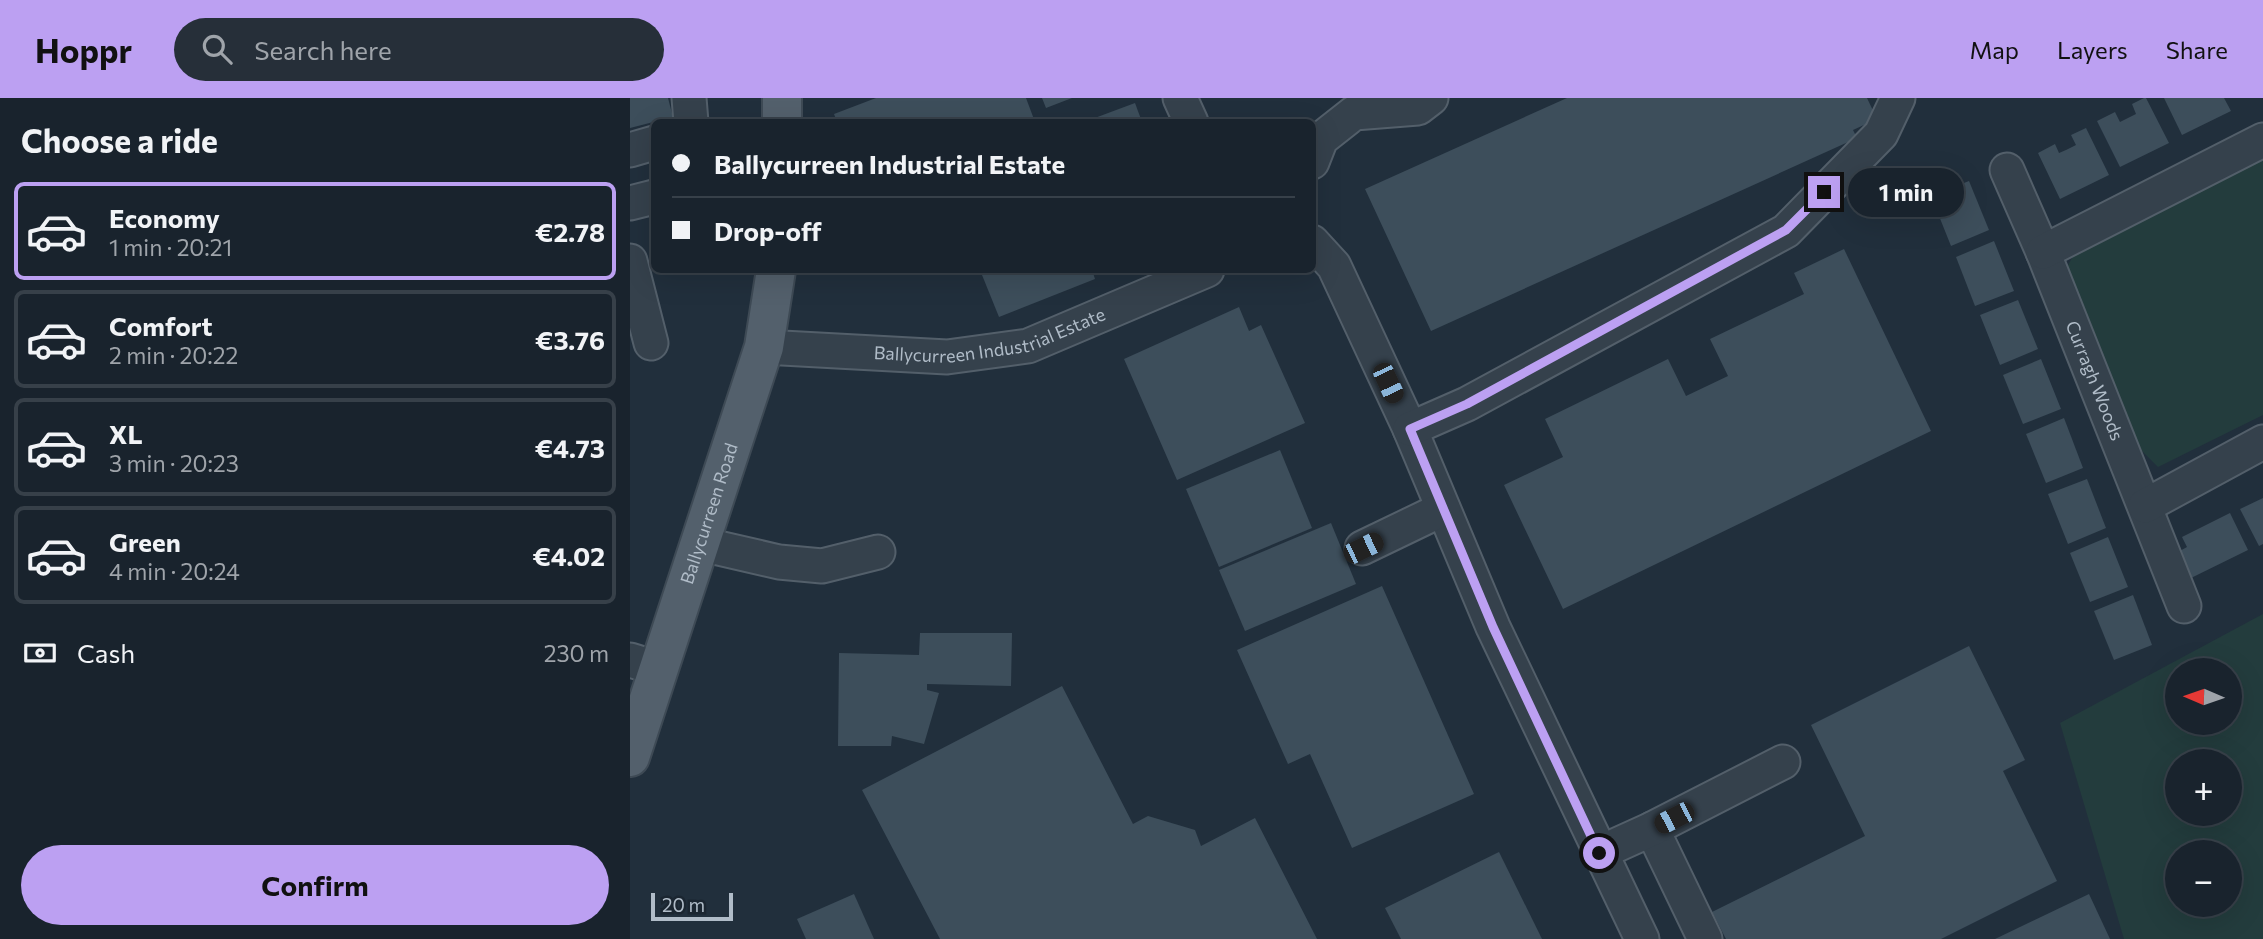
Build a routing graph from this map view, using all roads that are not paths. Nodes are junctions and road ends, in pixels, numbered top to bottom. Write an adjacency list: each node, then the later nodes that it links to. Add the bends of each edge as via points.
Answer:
1 (689, 98): 6 (street)
2 (782, 98): 7 (main road)
3 (1180, 98): 8 (street)
4 (1431, 98): 12 (street, via 1418,108 1354,113 1321,139)
5 (1898, 98): 24 (street, via 1881,134 1786,230 1467,404)
6 (691, 119)
7 (782, 119)
8 (1190, 119)
9 (2263, 140): 17 (street)
10 (651, 144): 11 (street)
11 (630, 150)
12 (1316, 152)
13 (2007, 170): 17 (street, Curragh Woods)
14 (651, 198): 15 (street)
15 (630, 203)
16 (1316, 246): 24 (street, via 1334,266)
17 (2043, 253): 26 (street, Curragh Woods)
18 (630, 261): 22 (street)
19 (776, 273): 23 (main road, Ballycurreen Road)
20 (1195, 273): 21 (street, Ballycurreen Industrial Estate)
21 (1171, 279): 23 (street, Ballycurreen Industrial Estate, via 1028,346 947,357)
22 (651, 343)
23 (764, 347): 28 (main road, Ballycurreen Road)
24 (1410, 429): 27 (street)
25 (2263, 442): 26 (street)
26 (2145, 506): 31 (street, Curragh Woods)
27 (1443, 509): 29 (street); 36 (street)
28 (701, 544): 30 (street, via 779,562 822,566); 32 (main road, Ballycurreen Road)
29 (1363, 548)
30 (878, 552)
31 (2184, 606)
32 (644, 665): 33 (main road, Ballycurreen Road)
33 (630, 757)
34 (1783, 762): 35 (street)
35 (1652, 829): 36 (street); 38 (street)
36 (1599, 853): 37 (street)
37 (1642, 939)
38 (1705, 939)

